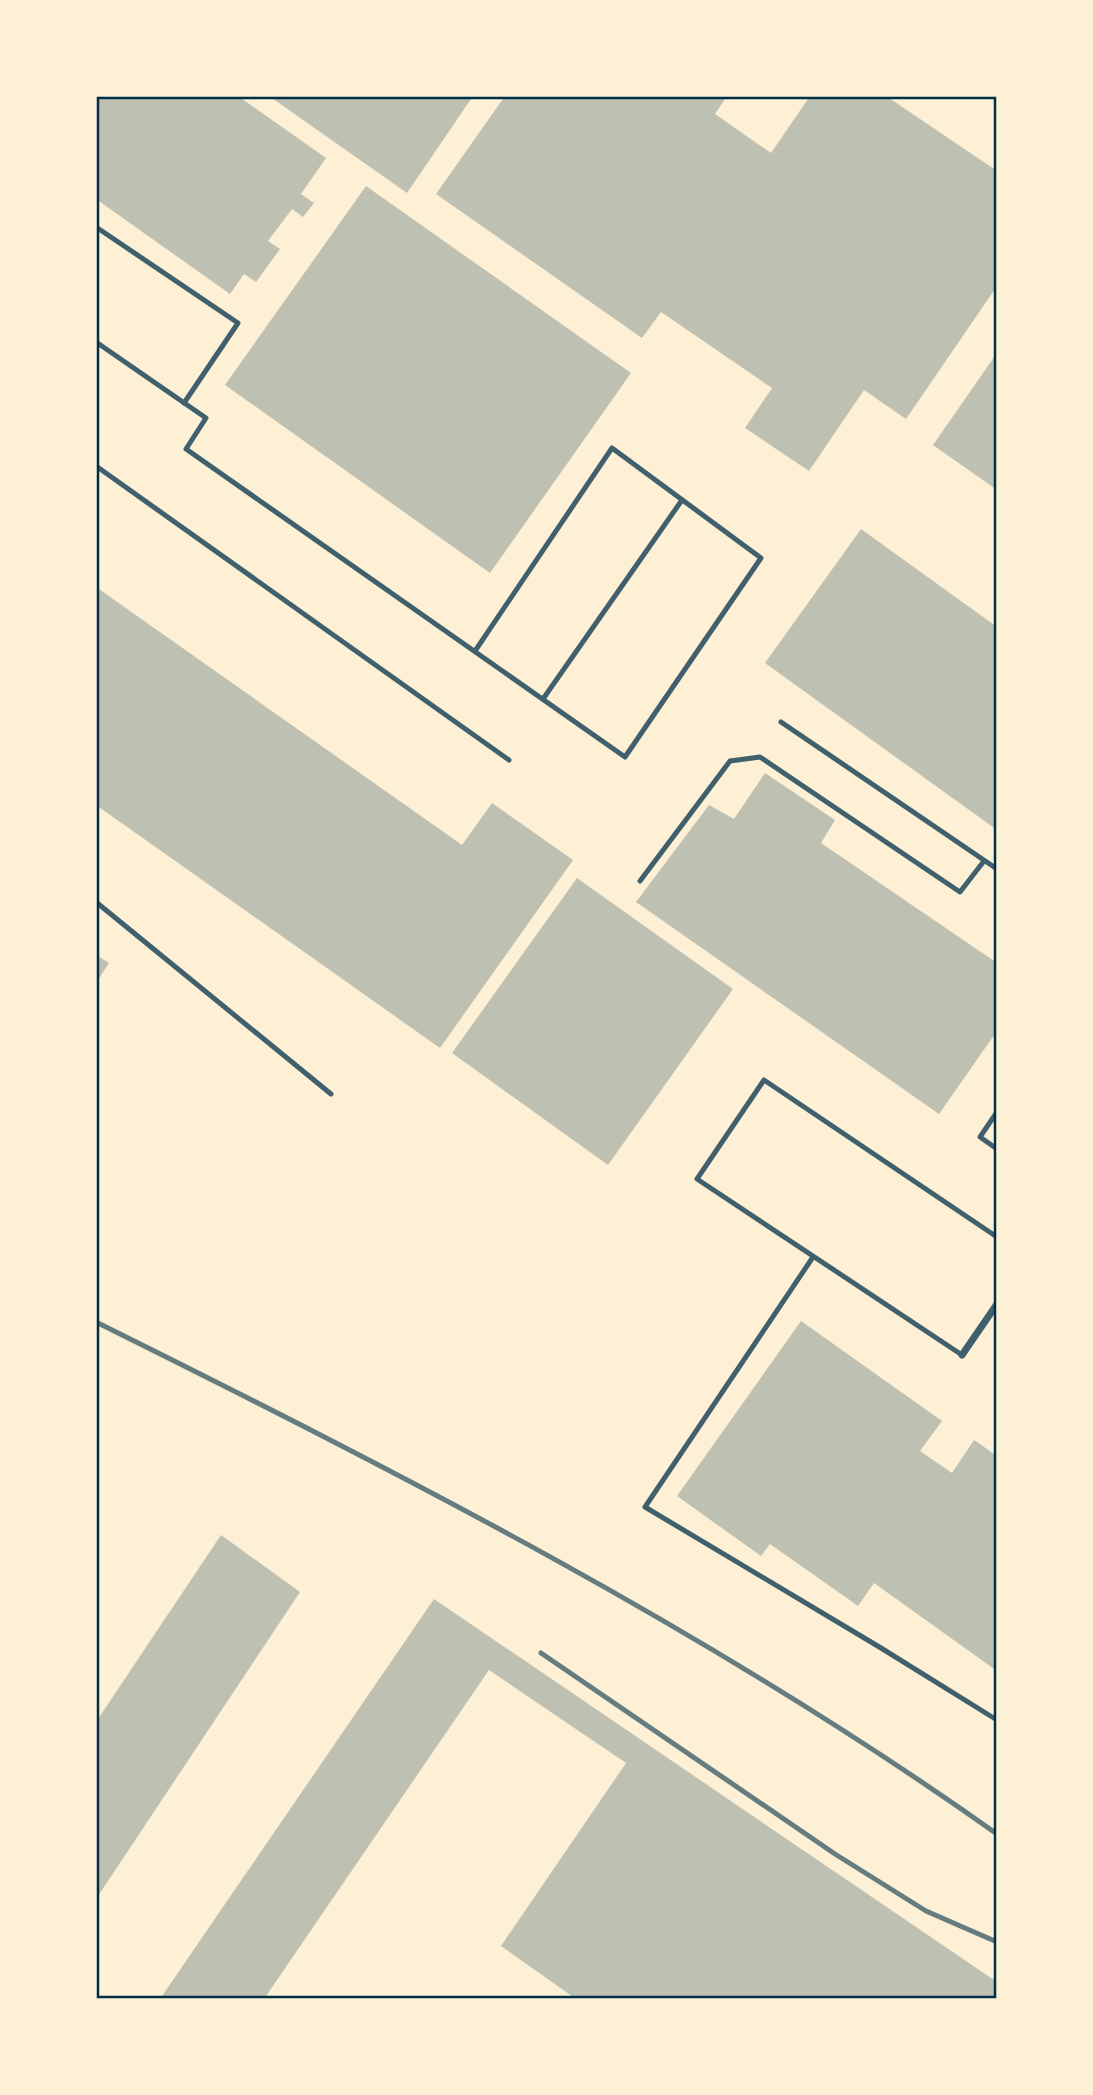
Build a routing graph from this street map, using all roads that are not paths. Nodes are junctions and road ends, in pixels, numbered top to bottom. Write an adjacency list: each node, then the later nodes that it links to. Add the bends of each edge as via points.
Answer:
1 (96, 228): 3 (lane, via 238,323)
2 (96, 342): 3 (lane)
3 (184, 403): 6 (lane, via 206,418 186,449)
4 (96, 466): 9 (lane)
5 (682, 500): 6 (lane, via 612,448); 7 (lane); 7 (lane, via 761,558 625,757)
6 (475, 651): 7 (lane)
7 (543, 699)
8 (781, 722): 10 (lane)
9 (509, 760)
10 (985, 861): 11 (lane); 12 (lane, via 960,892 760,757 730,761)
11 (997, 869)
12 (640, 881)
13 (96, 902): 14 (lane)
14 (331, 1094)
15 (997, 1112): 16 (lane, via 980,1137)
16 (997, 1149)
17 (997, 1237): 18 (lane, via 764,1080 696,1179)
18 (814, 1257): 20 (lane); 21 (lane, via 645,1507)
19 (997, 1304): 20 (street)
20 (962, 1355)
21 (997, 1720)

